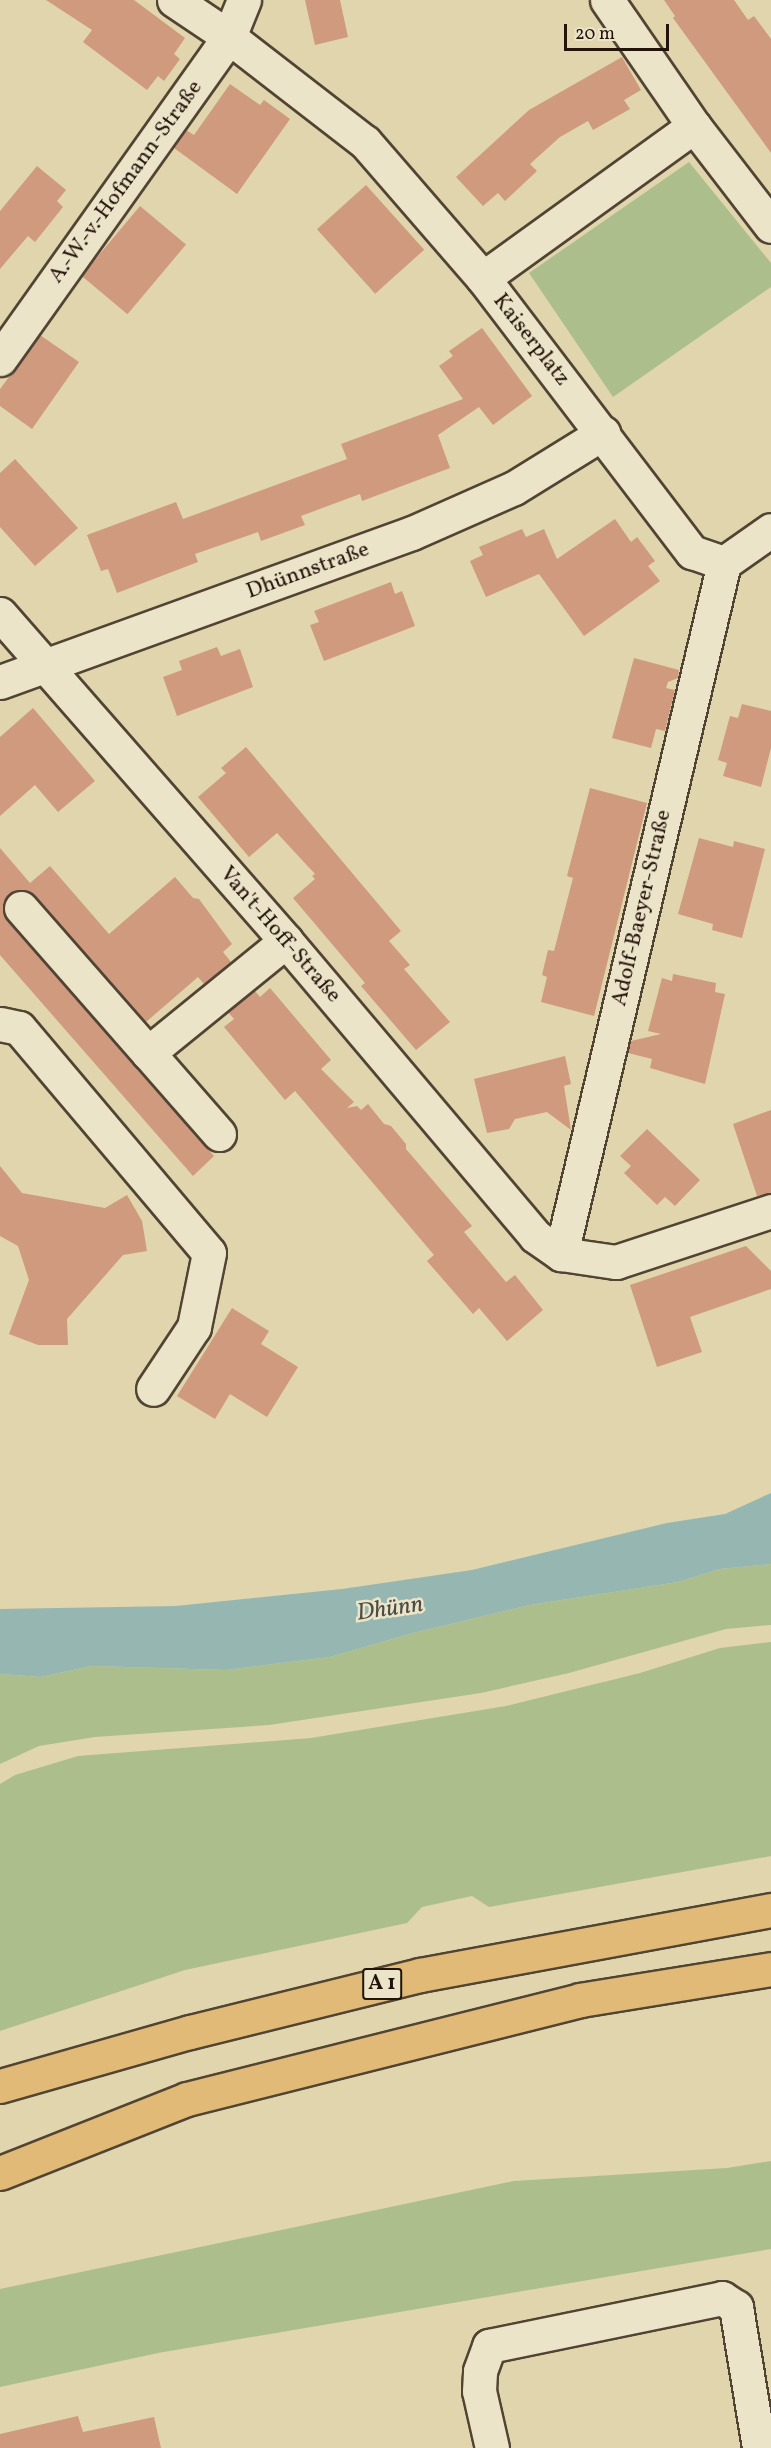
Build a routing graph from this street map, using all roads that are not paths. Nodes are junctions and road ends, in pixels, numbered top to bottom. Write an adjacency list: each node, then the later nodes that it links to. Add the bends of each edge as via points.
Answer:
1 (174, 0): 4 (street)
2 (244, 0): 4 (street, A.-W.-v.-Hofmann-Straße)
3 (607, 0): 5 (street)
4 (229, 37): 7 (street, via 365,142); 8 (street, A.-W.-v.-Hofmann-Straße)
5 (694, 126): 6 (street); 7 (street, Kaiserplatz)
6 (771, 226)
7 (483, 278): 9 (street, Kaiserplatz)
8 (0, 359)
9 (603, 433): 11 (street, Kaiserplatz, via 692,552); 13 (street, Dhünnstraße, via 513,488 412,533)
10 (771, 530): 11 (street)
11 (724, 563): 21 (street, Adolf-Baeyer-Straße)
12 (0, 614): 13 (street, Van't-Hoff-Straße)
13 (45, 666): 14 (street, Dhünnstraße); 16 (street, Van't-Hoff-Straße)
14 (0, 682)
15 (21, 908): 18 (street)
16 (286, 941): 18 (street); 21 (street, Van't-Hoff-Straße, via 535,1236)
17 (0, 1024): 22 (street, via 19,1028 209,1252 194,1327)
18 (148, 1053): 19 (street)
19 (219, 1134)
20 (771, 1210): 21 (street, via 616,1262)
21 (561, 1254)
22 (153, 1389)
23 (771, 1910): 25 (highway, A 1, via 420,1975 190,2032)
24 (771, 1969): 26 (highway, via 580,2000 187,2099)
25 (0, 2086)
26 (0, 2173)
27 (492, 2448): 28 (street, via 479,2391 480,2371 489,2346 722,2298 736,2307)
28 (759, 2448)

